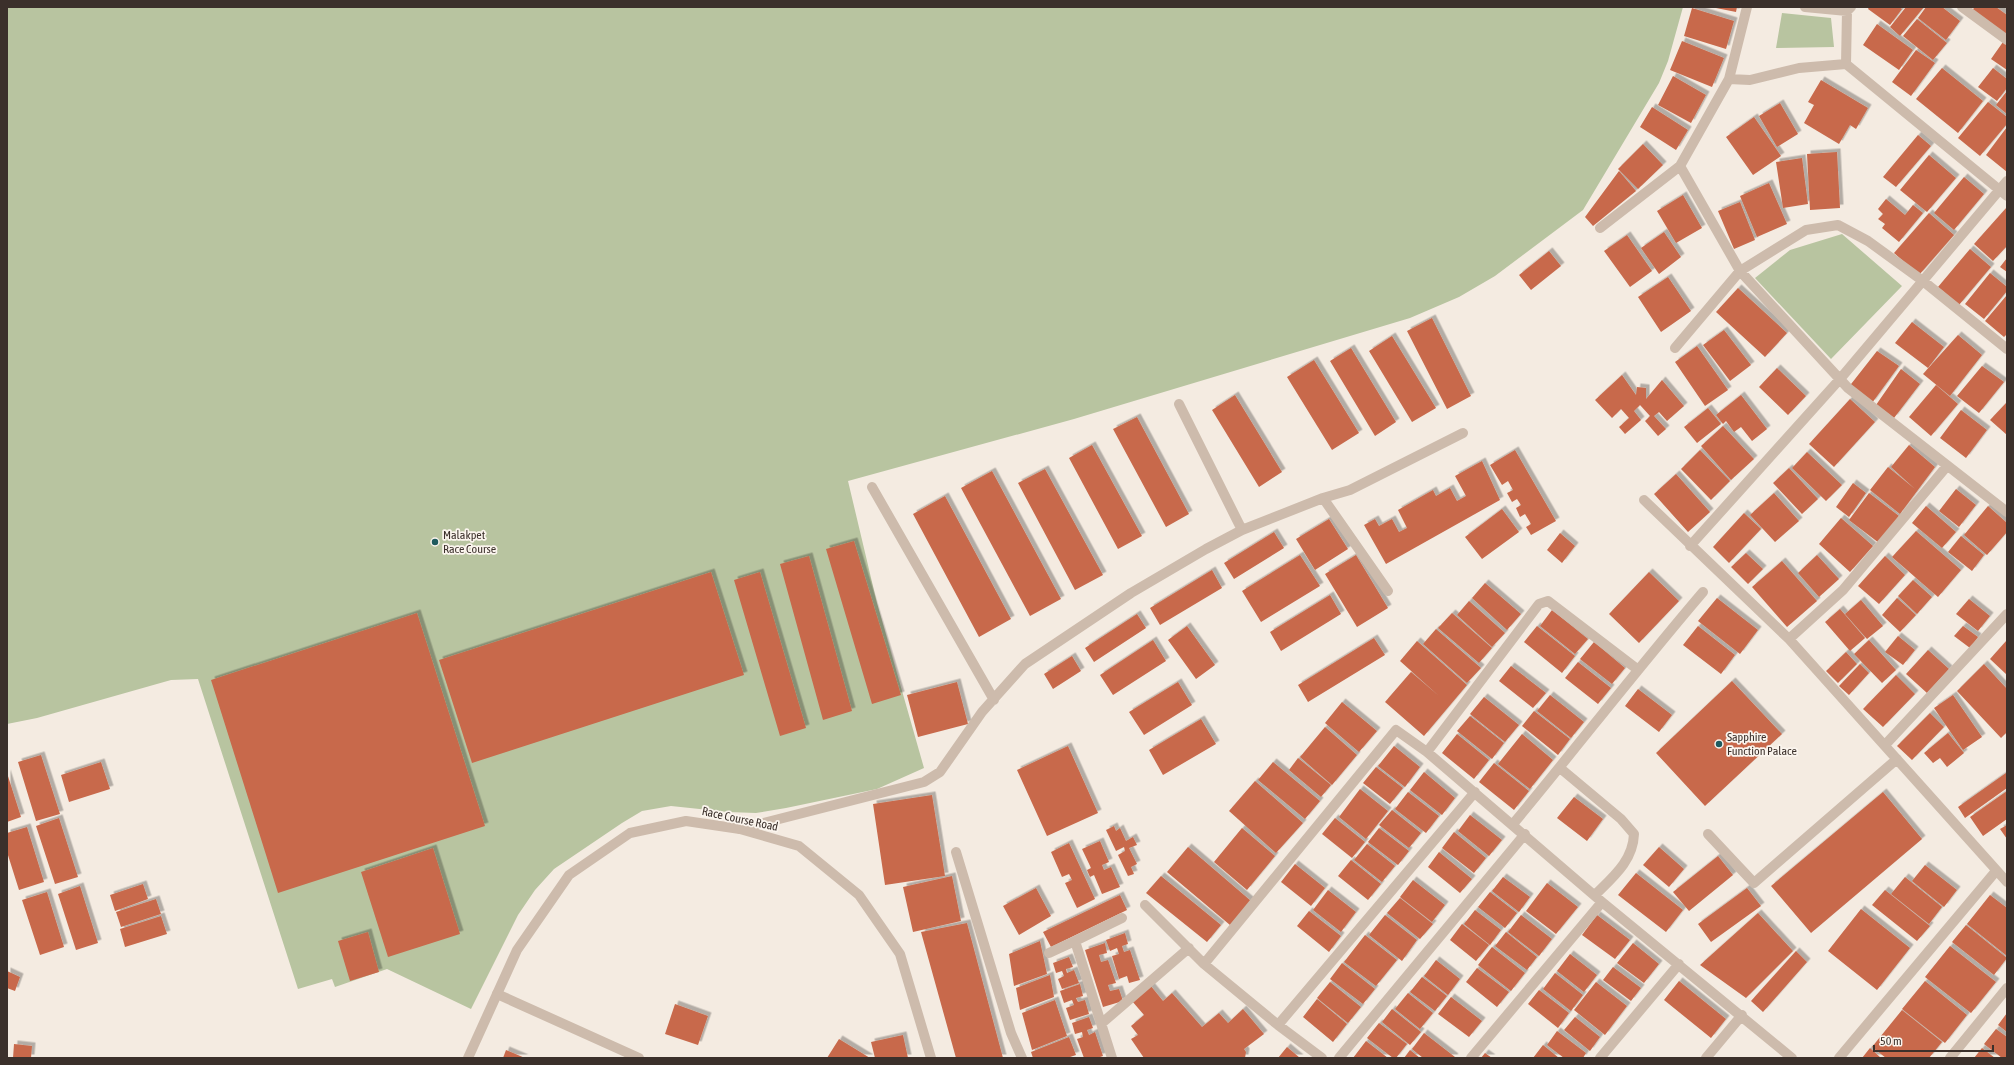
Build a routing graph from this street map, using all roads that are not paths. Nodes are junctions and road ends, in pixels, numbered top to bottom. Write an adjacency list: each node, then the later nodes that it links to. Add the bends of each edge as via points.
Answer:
1 (1747, 7): 7 (street)
2 (1804, 7): 4 (street)
3 (1962, 7): 5 (street)
4 (1849, 9): 6 (street)
5 (2007, 40)
6 (1846, 64): 7 (street, via 1799,68 1750,80); 10 (street)
7 (1729, 79): 8 (street)
8 (1680, 166): 11 (street); 12 (street)
9 (2007, 181): 10 (street)
10 (2003, 193): 13 (street)
11 (1600, 228)
12 (1740, 271): 13 (street, via 1806,230 1838,225 1868,241); 14 (street); 16 (street)
13 (1923, 281): 15 (street); 16 (street)
14 (1675, 348)
15 (2007, 349)
16 (1840, 379): 19 (street); 25 (street)
17 (1179, 404): 24 (street)
18 (1463, 433): 21 (street, via 1350,490)
19 (1947, 466): 23 (street); 29 (street, via 1843,590)
20 (872, 487): 31 (street)
21 (1323, 498): 24 (street); 26 (street)
22 (1644, 500): 25 (street)
23 (2007, 512)
24 (1242, 530): 31 (street, via 1131,592 1025,664)
25 (1690, 546): 29 (street, via 1724,575)
26 (1388, 591)
27 (1703, 592): 30 (street)
28 (2007, 614): 32 (street)
29 (1789, 639): 32 (street)
30 (1637, 669): 33 (street, via 1548,601 1539,604); 35 (street)
31 (994, 700): 38 (street, via 982,712 940,772 924,782)
32 (1885, 745): 34 (street)
33 (1427, 752): 36 (street); 50 (street, via 1396,730)
34 (1897, 759): 40 (street, via 1754,883); 42 (street)
35 (1560, 768): 37 (street); 44 (street, via 1621,819 1634,834 1634,848)
36 (1475, 792): 37 (street); 56 (street)
37 (1513, 824): 39 (street)
38 (740, 829): 53 (street, Race Course Road, via 686,821 630,833 569,875 518,950); 59 (street, Race Course Road, via 799,846 860,895 900,954)
39 (1525, 834): 44 (street); 63 (street)
40 (1708, 834)
41 (956, 852): 60 (street, via 1011,1034)
42 (1996, 871): 43 (street); 68 (street)
43 (2007, 882)
44 (1599, 899): 51 (street); 64 (street)
45 (1145, 905): 48 (street)
46 (1122, 918): 47 (street)
47 (1075, 941): 49 (street); 55 (street)
48 (1190, 948): 50 (street); 55 (street)
49 (1049, 953)
50 (1204, 964): 56 (street)
51 (1679, 964): 54 (street); 65 (street)
52 (2007, 988): 69 (street)
53 (497, 994): 57 (street, Race Course Road); 58 (street)
54 (1742, 1015): 66 (street); 67 (street)
55 (1102, 1023): 61 (street)
56 (1278, 1025): 62 (street)
57 (468, 1058)
58 (639, 1058)
59 (931, 1058)
60 (1022, 1058)
61 (1112, 1058)
62 (1322, 1058)
63 (1339, 1058)
64 (1471, 1058)
65 (1600, 1058)
66 (1706, 1058)
67 (1792, 1058)
68 (1838, 1058)
69 (1950, 1058)

